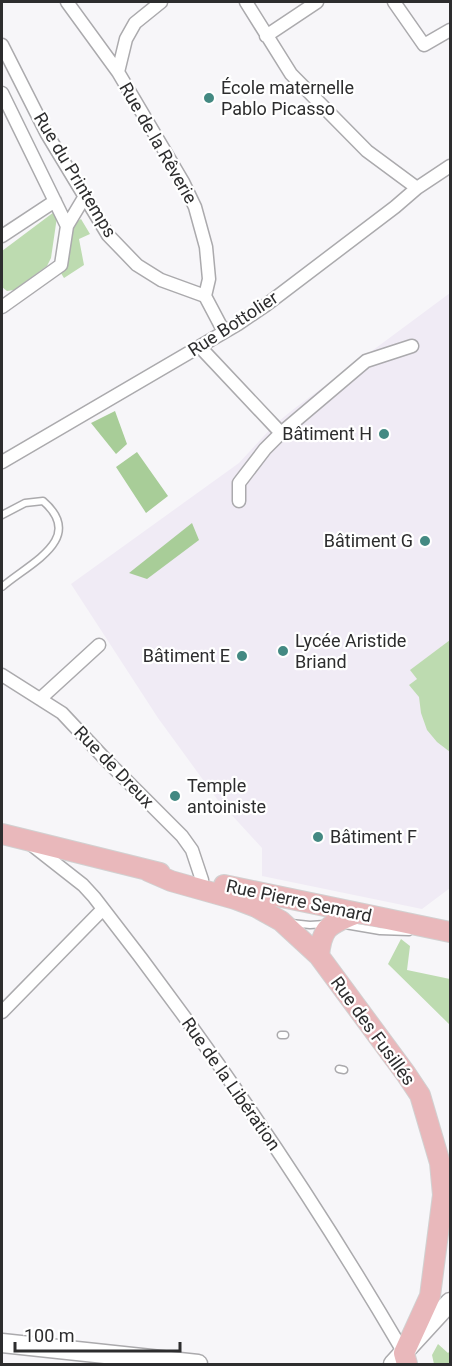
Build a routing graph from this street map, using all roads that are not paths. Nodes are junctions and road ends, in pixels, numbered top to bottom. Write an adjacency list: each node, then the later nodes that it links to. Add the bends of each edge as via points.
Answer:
1 (68, 2): 9 (street, Rue de la Rêverie)
2 (161, 2): 9 (street, via 135,23 126,39)
3 (246, 2): 7 (street)
4 (317, 2): 7 (street)
5 (394, 2): 6 (street, via 424,45)
6 (450, 30)
7 (266, 36): 12 (street, via 291,74 313,98 367,151)
8 (2, 45): 13 (street, Rue du Printemps, via 47,134)
9 (118, 72): 17 (street, Rue de la Rêverie, via 195,207 206,247 209,279)
10 (2, 93): 14 (street)
11 (450, 166): 12 (street, Rue Bottolier)
12 (417, 188): 19 (street, Rue Bottolier, via 266,305)
13 (85, 196): 15 (street); 17 (street, Rue du Printemps, via 108,235 137,266 161,280)
14 (55, 201): 15 (street); 16 (street)
15 (67, 226): 18 (street, via 61,265)
16 (2, 236)
17 (205, 296): 19 (street)
18 (3, 304)
19 (224, 332): 21 (street, Rue Bottolier)
20 (412, 346): 22 (street, via 366,361)
21 (200, 347): 22 (street); 23 (street, Rue Bottolier)
22 (281, 434): 24 (street, via 239,483)
23 (2, 462)
24 (238, 501)
25 (2, 515): 26 (lane, via 25,503 43,501 53,510 59,526 58,537 49,550)
26 (2, 587)
27 (99, 645): 29 (street)
28 (2, 675): 29 (street, Rue de Dreux)
29 (40, 699): 33 (street, Rue de Dreux, via 62,713 182,836 192,850)
30 (2, 834): 31 (main road, Rue Pierre Semard)
31 (27, 841): 32 (main road, Rue Pierre Semard); 34 (street, Rue de la Libération, via 83,885)
32 (148, 871): 33 (main road, Rue Pierre Semard); 36 (main road, Rue Pierre Semard, via 245,903)
33 (202, 880): 35 (main road, Rue Pierre Semard)
34 (103, 909): 41 (street); 44 (street, Rue de la Libération, via 254,1114)
35 (357, 913): 37 (main road); 38 (main road, Rue Pierre Semard)
36 (281, 921): 37 (lane); 40 (main road, Rue des Fusillés)
37 (331, 924): 39 (lane); 40 (main road, via 320,940)
38 (450, 932)
39 (419, 934)
40 (319, 957): 44 (main road, Rue des Fusillés, via 420,1095 440,1163 443,1195 430,1296)
41 (2, 1012)
42 (450, 1302): 44 (main road)
43 (2, 1343): 45 (main road)
44 (401, 1361)
45 (198, 1365)

